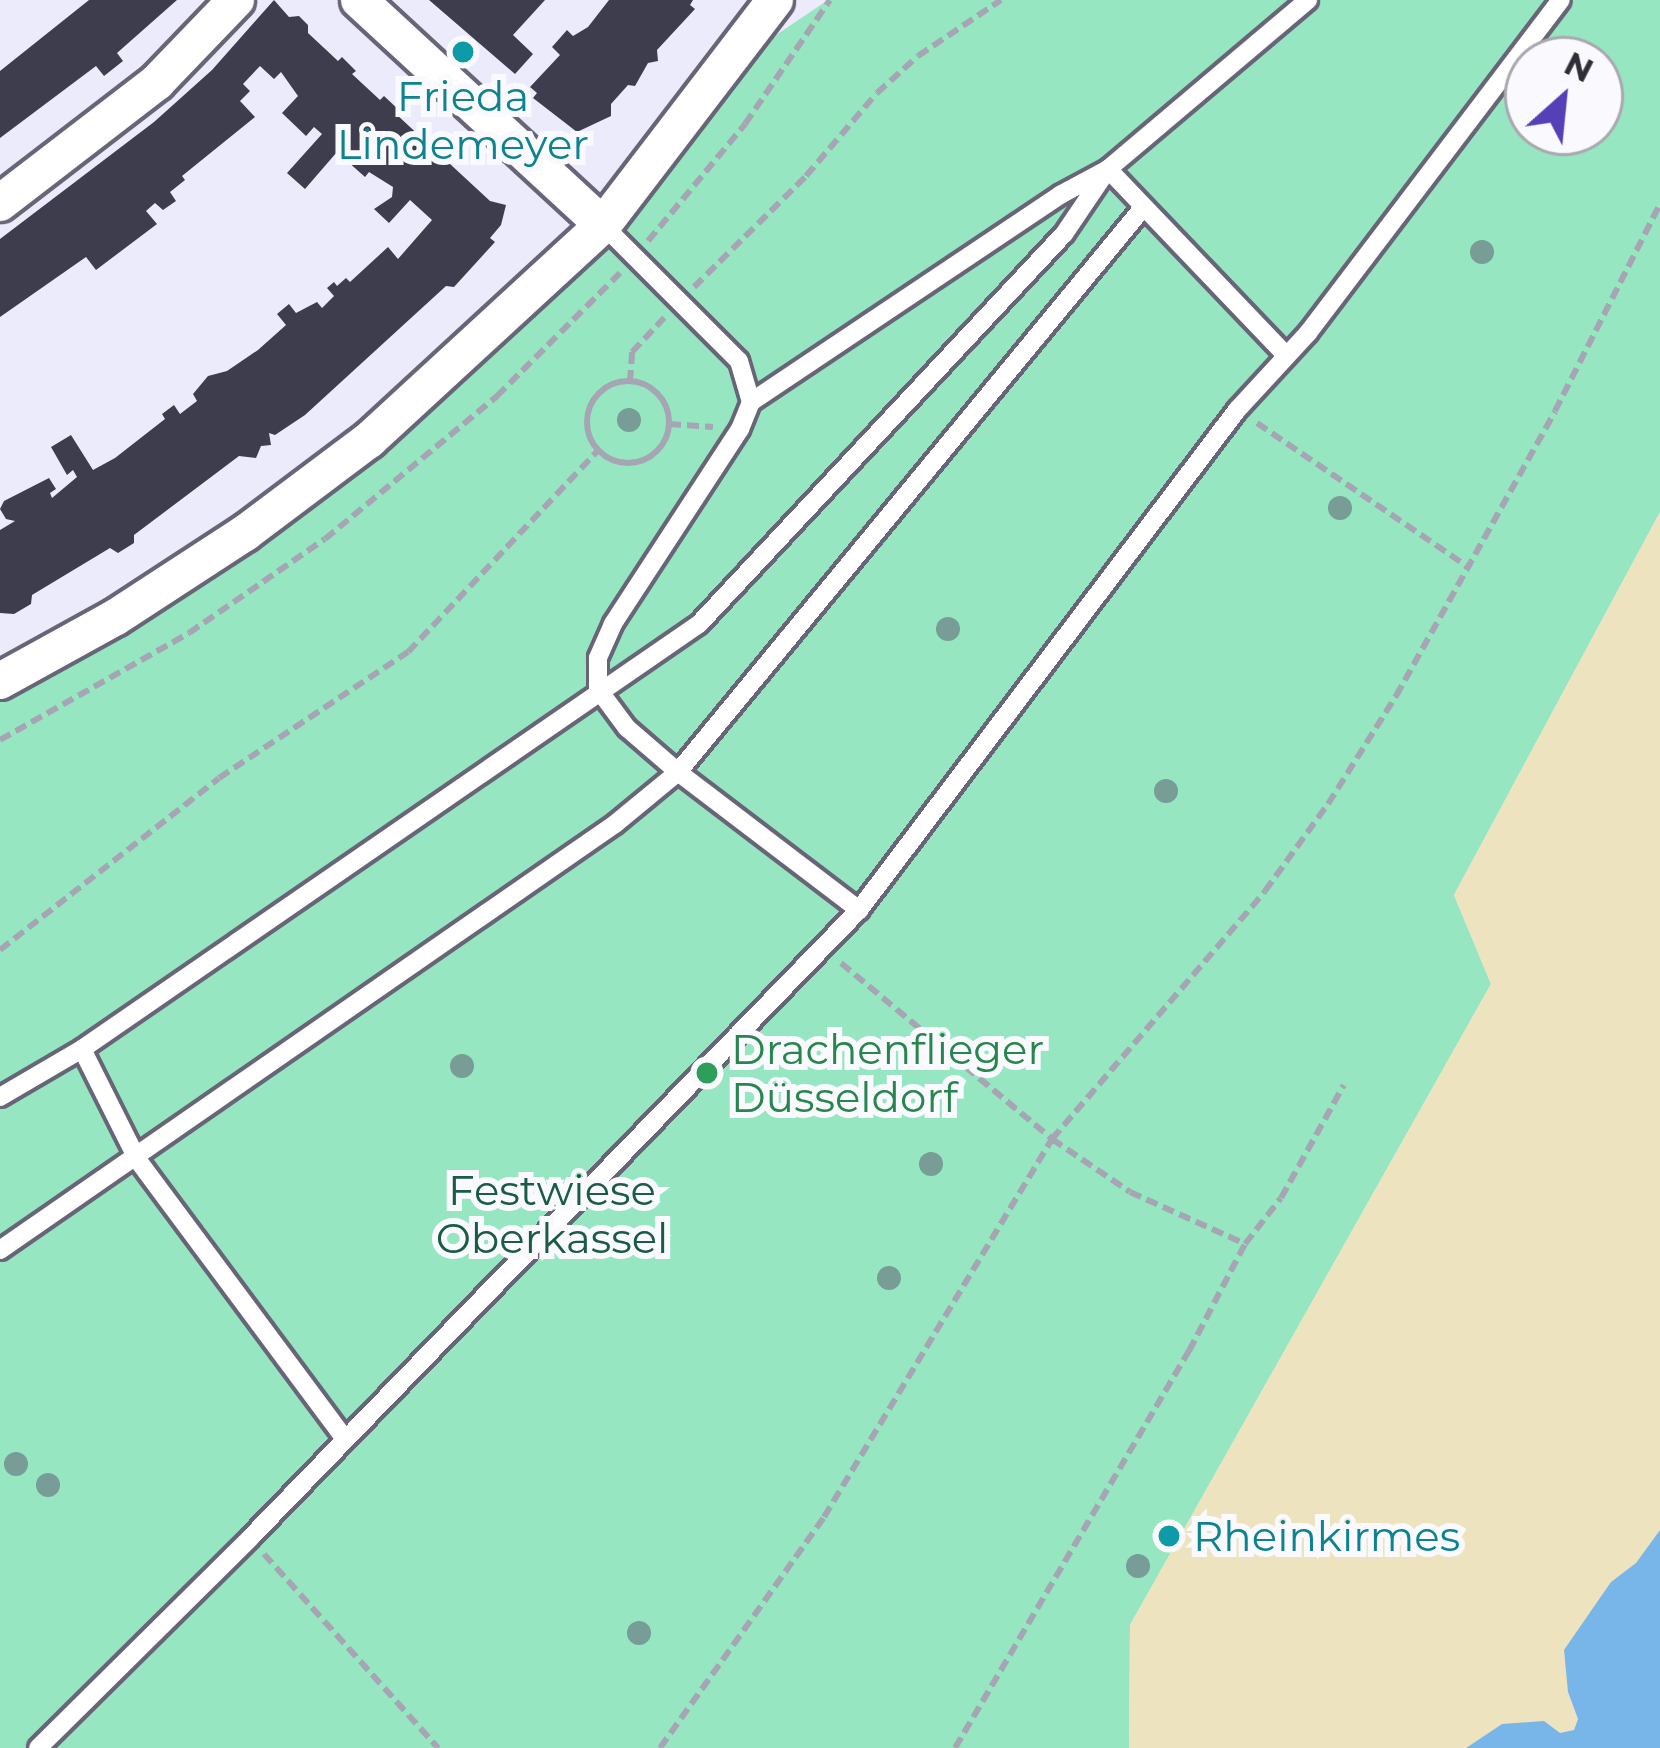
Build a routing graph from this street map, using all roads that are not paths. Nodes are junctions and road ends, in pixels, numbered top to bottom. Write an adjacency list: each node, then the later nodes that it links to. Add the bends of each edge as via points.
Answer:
1 (236, 0): 7 (street, via 157,82)
2 (359, 0): 9 (street)
3 (775, 0): 9 (street)
4 (1308, 0): 6 (lane)
5 (1561, 0): 10 (lane)
6 (1108, 169): 8 (lane); 11 (lane); 13 (lane, via 1064,234 698,624)
7 (0, 202)
8 (1142, 209): 10 (lane); 14 (lane)
9 (604, 225): 11 (lane, via 739,361); 12 (street, via 386,425 263,520)
10 (1286, 355): 15 (lane)
11 (752, 402): 13 (lane, via 613,624 598,658)
12 (0, 681)
13 (598, 689): 14 (lane); 16 (lane)
14 (678, 772): 15 (lane); 18 (lane)
15 (859, 910): 20 (lane)
16 (82, 1048): 17 (lane); 18 (lane)
17 (0, 1097)
18 (137, 1159): 19 (lane); 20 (lane)
19 (0, 1250)
20 (345, 1439): 21 (lane)
21 (38, 1748)

